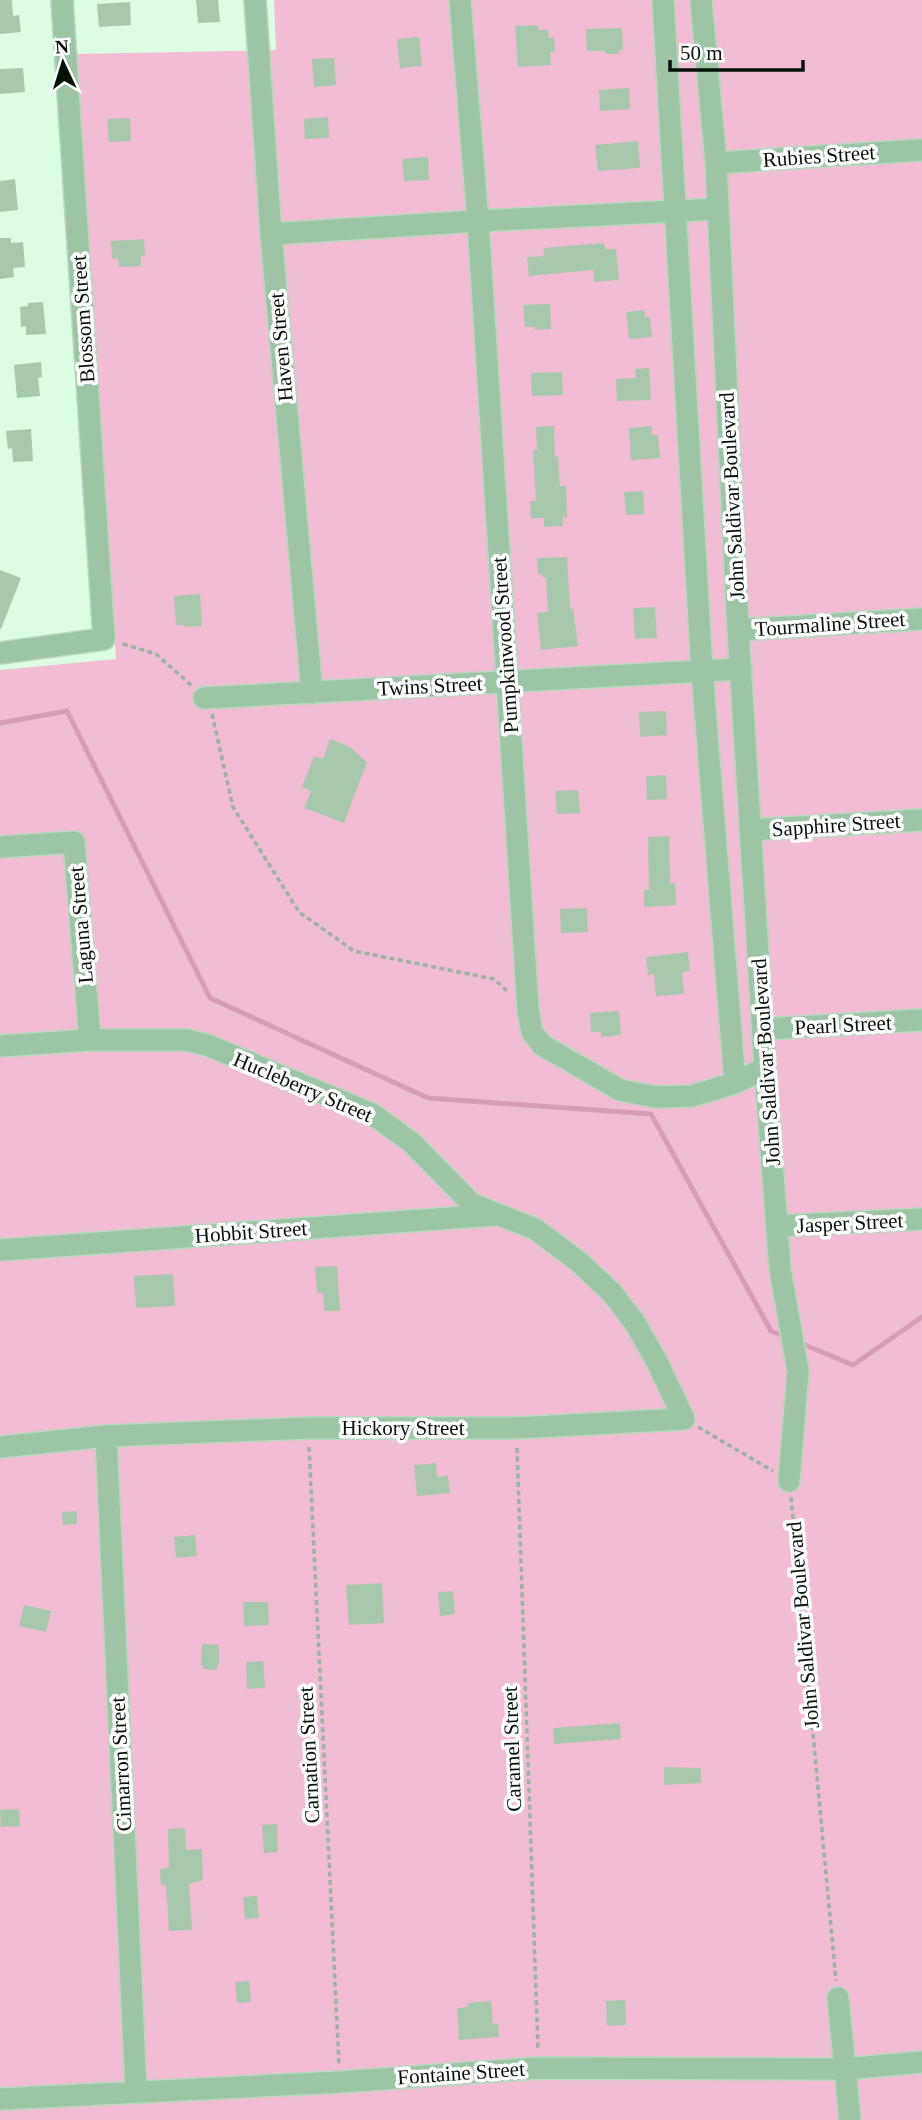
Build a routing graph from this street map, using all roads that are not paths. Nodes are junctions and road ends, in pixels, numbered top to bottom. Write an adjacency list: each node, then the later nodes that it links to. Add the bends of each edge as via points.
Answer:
1 (62, 0): 14 (street, Blossom Street, via 104,639)
2 (255, 0): 11 (street, Haven Street)
3 (460, 0): 10 (street, Pumpkinwood Street)
4 (663, 0): 9 (street, John Saldivar Boulevard)
5 (701, 0): 7 (street, John Saldivar Boulevard)
6 (922, 150): 7 (street, Rubies Street)
7 (716, 163): 8 (street, John Saldivar Boulevard)
8 (718, 209): 9 (street); 13 (street, John Saldivar Boulevard)
9 (676, 211): 10 (street); 16 (street, John Saldivar Boulevard)
10 (478, 221): 11 (street); 17 (street, Pumpkinwood Street)
11 (271, 234): 18 (street, Haven Street)
12 (922, 619): 13 (street, Tourmaline Street)
13 (738, 630): 15 (street, John Saldivar Boulevard)
14 (0, 653)
15 (741, 669): 16 (street, Twins Street); 21 (street, John Saldivar Boulevard)
16 (702, 671): 17 (street, Twins Street); 28 (street, John Saldivar Boulevard)
17 (507, 682): 18 (street, Twins Street); 28 (street, Pumpkinwood Street, via 532,1032 542,1045 620,1090 655,1097 692,1096)
18 (312, 693): 19 (street, Twins Street)
19 (204, 698)
20 (922, 820): 21 (street, Sapphire Street)
21 (750, 830): 24 (street, John Saldivar Boulevard)
22 (0, 847): 25 (street, Laguna Street, via 74,842)
23 (922, 1020): 24 (street, Pearl Street)
24 (764, 1029): 27 (street, John Saldivar Boulevard)
25 (90, 1040): 26 (street, Hucleberry Street); 29 (street, Hucleberry Street, via 186,1040 328,1095 372,1114 411,1142 472,1204)
26 (0, 1046)
27 (765, 1068): 28 (street, Pumpkinwood Street); 31 (street, John Saldivar Boulevard)
28 (735, 1083)
29 (501, 1215): 32 (street, Hobbit Street); 33 (street, Hucleberry Street, via 535,1229 612,1293 635,1323)
30 (922, 1219): 31 (street, Jasper Street)
31 (777, 1227): 36 (street, John Saldivar Boulevard, via 798,1371)
32 (0, 1250)
33 (684, 1419): 34 (street, Hickory Street, via 516,1428 308,1428)
34 (106, 1437): 35 (street, Hickory Street); 40 (street, Cimarron Street)
35 (0, 1447)
36 (789, 1481)
37 (838, 1998): 39 (street)
38 (922, 2062): 39 (street, Fontaine Street)
39 (845, 2069): 40 (street, Fontaine Street, via 538,2068); 42 (street)
40 (136, 2091): 41 (street, Fontaine Street)
41 (0, 2099)
42 (850, 2120)

